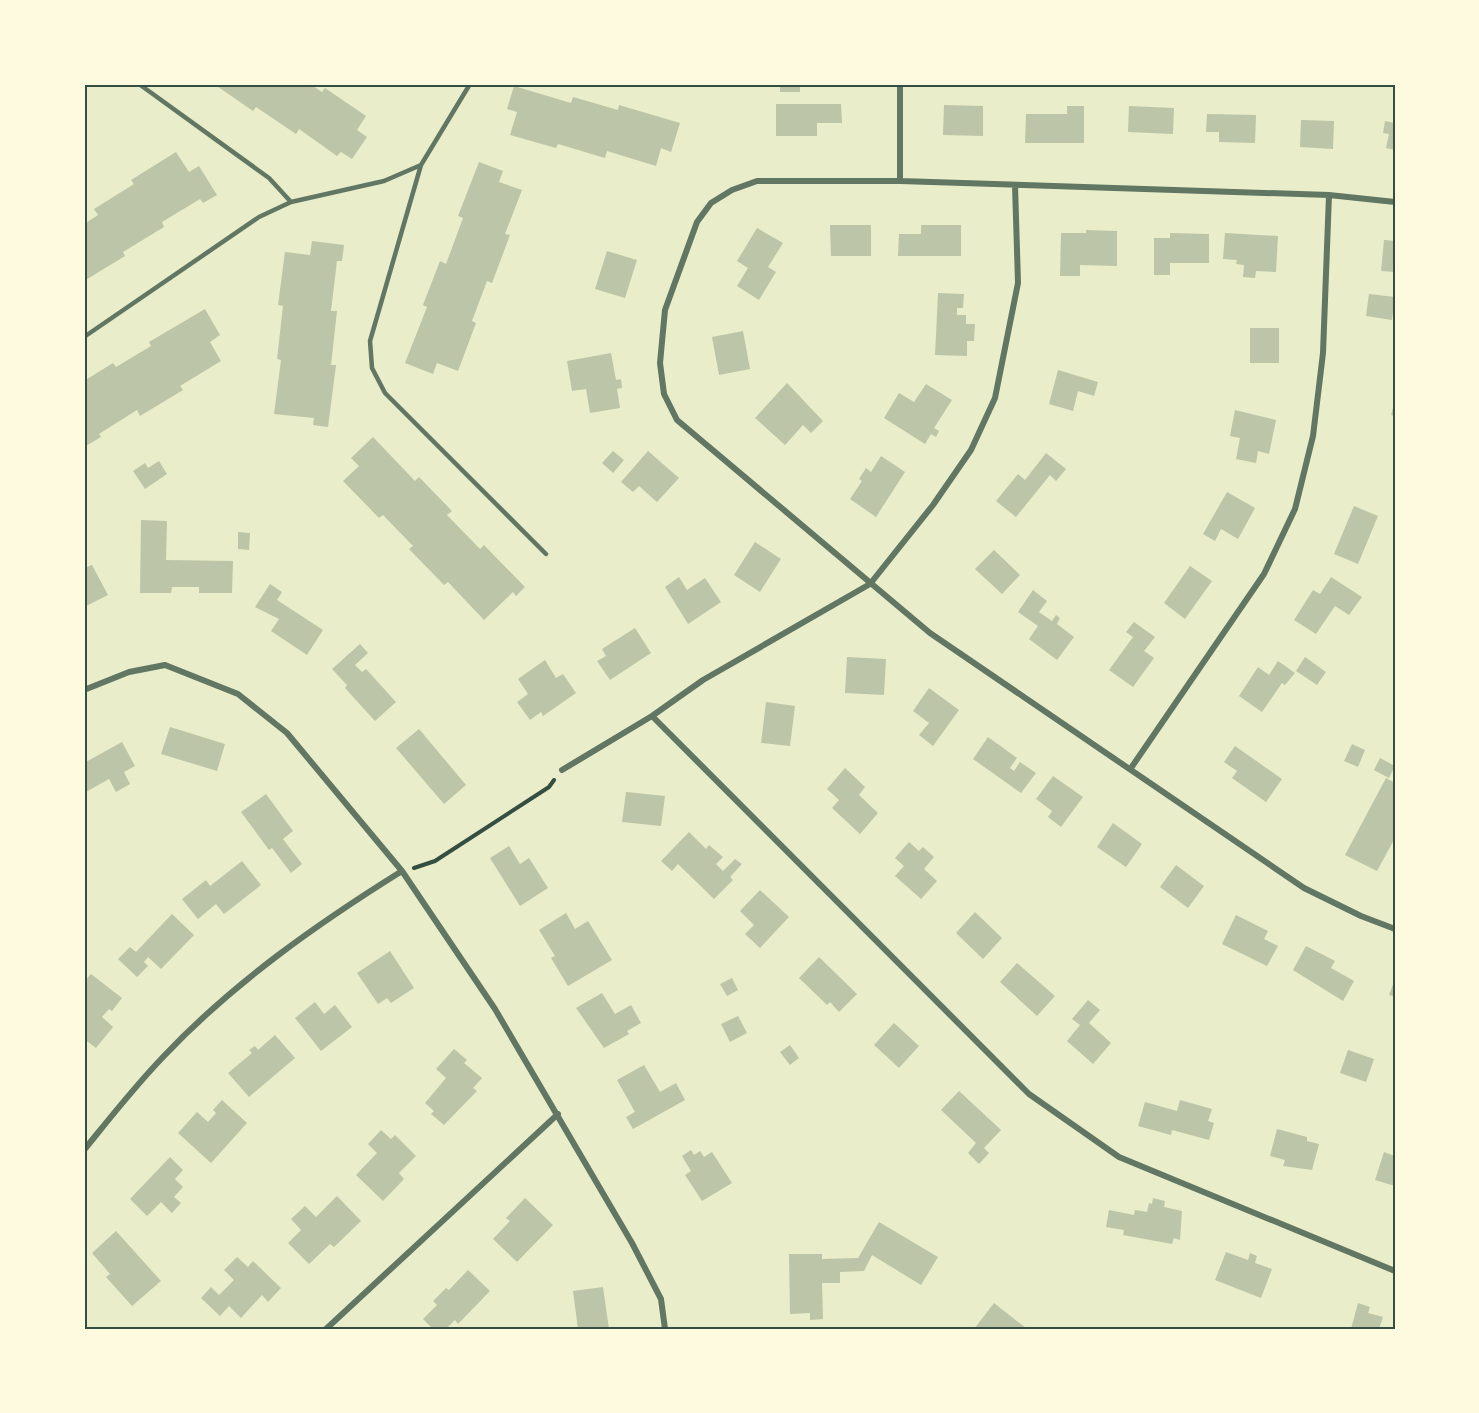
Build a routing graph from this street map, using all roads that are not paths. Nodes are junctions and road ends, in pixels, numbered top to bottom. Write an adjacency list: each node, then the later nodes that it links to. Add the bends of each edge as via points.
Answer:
1 (139, 84): 8 (lane, via 269,178)
2 (470, 84): 4 (lane)
3 (900, 84): 5 (street)
4 (421, 165): 8 (lane, via 384,181); 11 (lane, via 370,341 372,368 385,393)
5 (900, 181): 6 (street); 12 (street, via 757,181 711,203 697,222 665,310 660,363 664,394 677,420)
6 (1015, 185): 7 (street); 12 (street, via 1018,283 995,398 971,450)
7 (1329, 195): 9 (street); 15 (street, via 1323,353 1312,436 1295,509 1264,574)
8 (291, 202): 10 (lane, via 259,217)
9 (1395, 202)
10 (84, 337)
11 (546, 554)
12 (870, 584): 14 (street, via 703,681); 15 (street, via 930,633)
13 (84, 690): 17 (street, via 129,672 165,665 238,694 287,733)
14 (652, 716): 16 (street); 21 (street, via 1029,1094 1119,1157)
15 (1131, 768): 18 (street, via 1304,888)
16 (562, 770)
17 (402, 871): 19 (street, via 495,1009); 20 (street, via 317,926 209,1013 165,1054)
18 (1395, 929)
19 (558, 1114): 22 (street); 23 (street, via 661,1299)
20 (84, 1150)
21 (1395, 1271)
22 (326, 1329)
23 (665, 1329)

